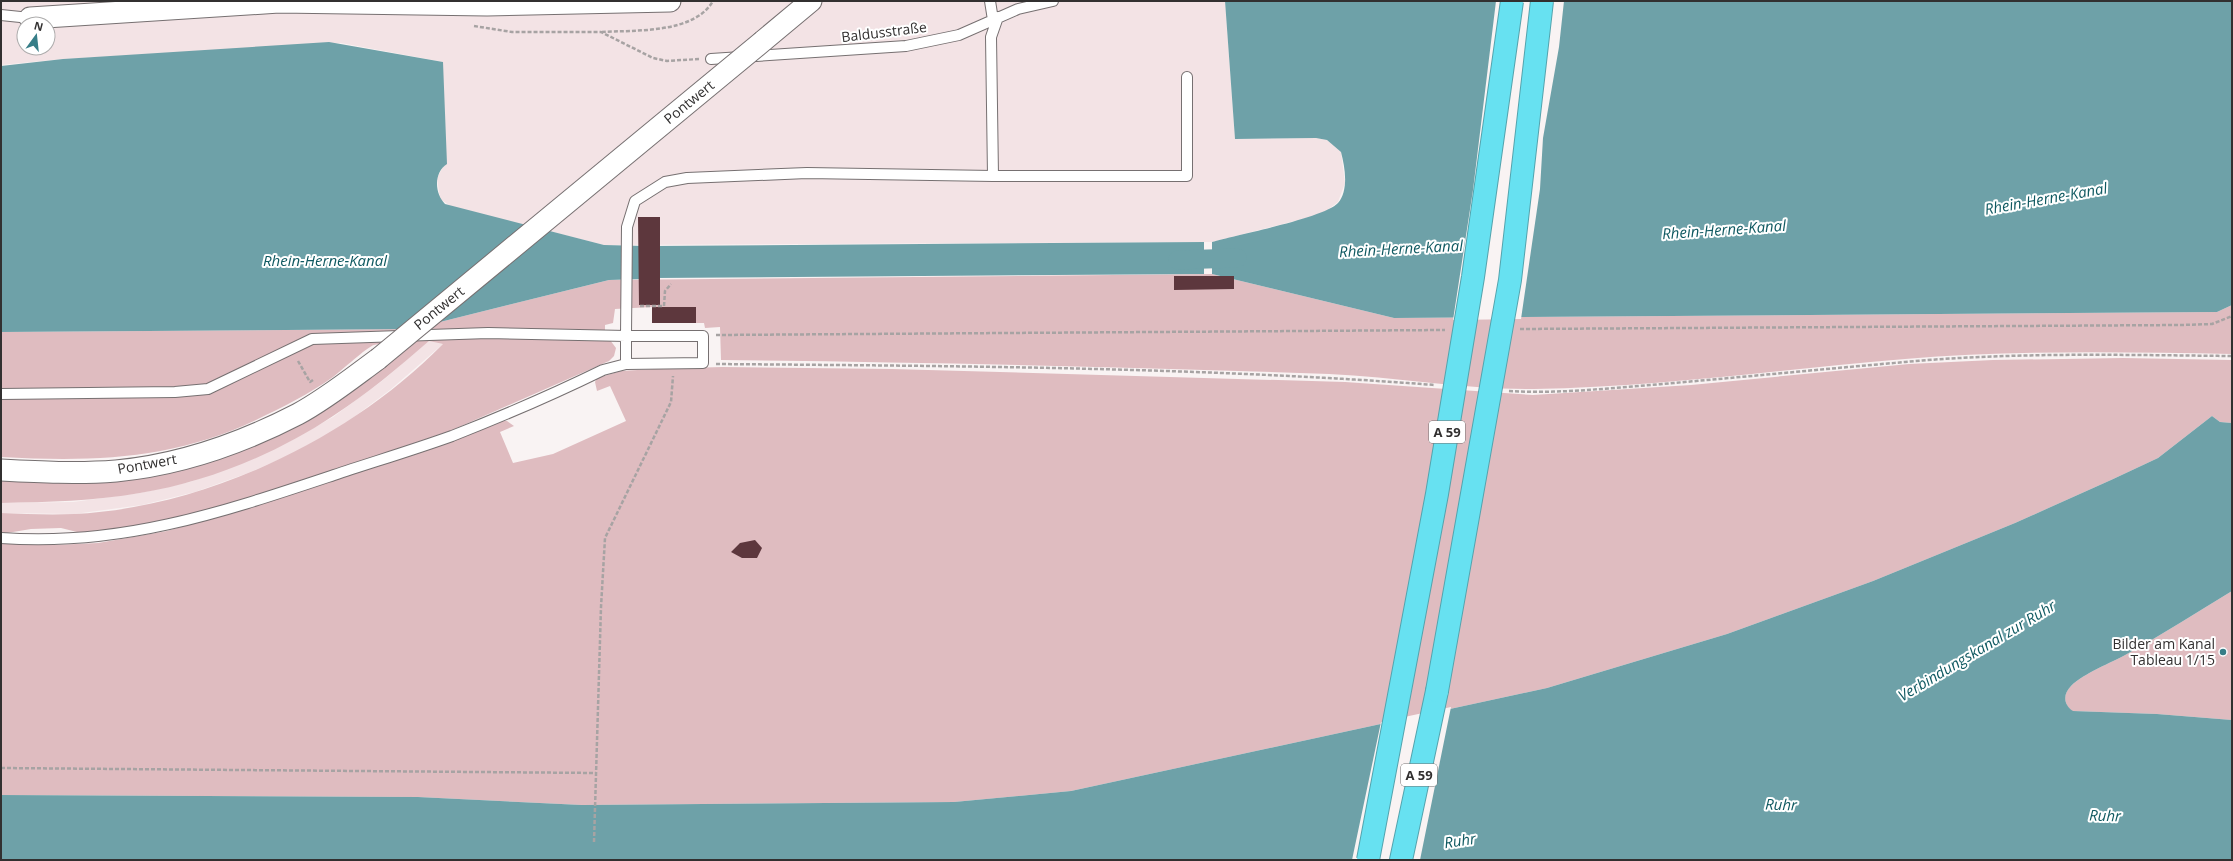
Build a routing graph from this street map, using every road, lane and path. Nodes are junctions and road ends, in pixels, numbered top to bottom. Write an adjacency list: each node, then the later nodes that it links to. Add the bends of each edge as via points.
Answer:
1 (670, 1): 8 (street)
2 (713, 1): 14 (path, via 708,10 681,25)
3 (811, 1): 26 (street, Pontwert, bridge, via 378,358 340,387 299,413 212,450 168,463 116,470)
4 (990, 1): 12 (lane)
5 (1053, 1): 12 (lane, Baldusstraße, via 1018,9)
6 (1512, 1): 31 (highway, A 59, bridge, via 1473,277 1444,456)
7 (1542, 1): 32 (highway, A 59, bridge, via 1510,280 1437,691)
8 (540, 3): 10 (street, via 488,6 279,2)
9 (1, 16): 11 (lane)
10 (56, 16)
11 (16, 17)
12 (995, 18): 15 (lane, Baldusstraße, via 959,36 906,46); 17 (lane, via 991,37)
13 (473, 26): 14 (path, via 512,32)
14 (601, 32): 15 (path, via 653,58 667,61)
15 (711, 59)
16 (1187, 77): 17 (lane, via 1187,176)
17 (993, 176): 19 (lane, via 807,173 687,178 666,182 634,201 627,227)
18 (672, 284): 19 (path, via 664,291 664,306)
19 (626, 306): 20 (lane)
20 (626, 336): 21 (lane, via 488,333 312,339); 22 (lane); 23 (lane, via 703,336 704,364)
21 (291, 349): 24 (path); 25 (lane, via 208,389 175,392)
22 (626, 364): 23 (lane); 27 (lane, via 603,370 452,436 250,503 165,526 96,538)
23 (673, 364): 29 (path, via 671,402 605,538)
24 (310, 382)
25 (1, 394)
26 (1, 470)
27 (1, 538)
28 (1, 768): 29 (path)
29 (596, 773): 30 (path)
30 (594, 842)
31 (1368, 860)
32 (1401, 860)

